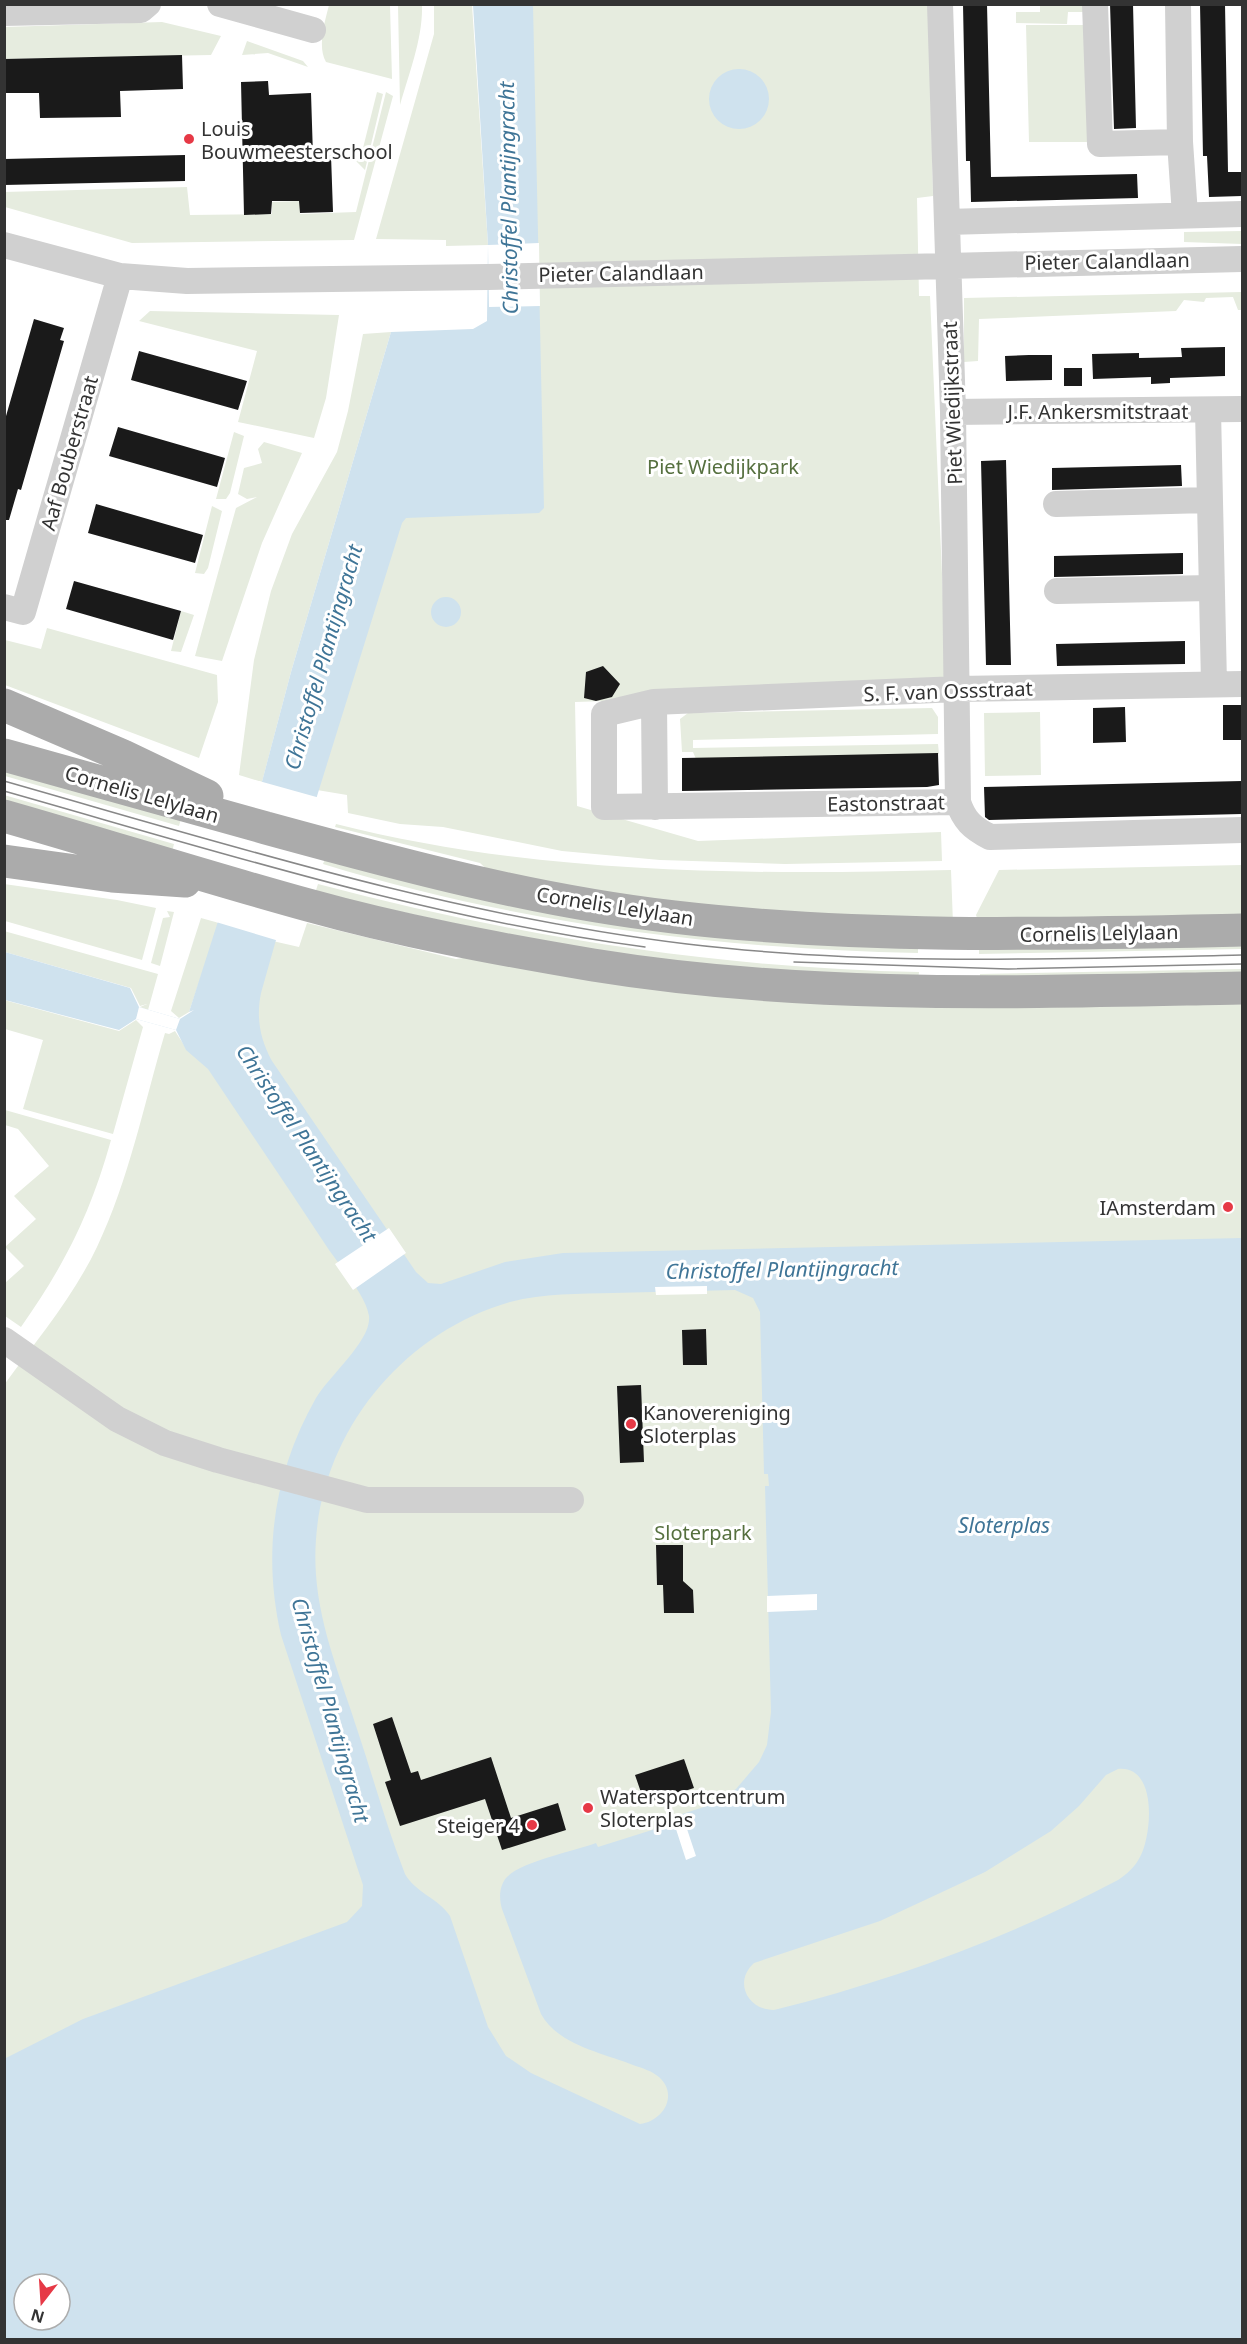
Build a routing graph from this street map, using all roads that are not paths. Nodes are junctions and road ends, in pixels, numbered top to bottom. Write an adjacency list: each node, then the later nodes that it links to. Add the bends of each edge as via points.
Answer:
1 (148, 4): 6 (street, via 141,10)
2 (220, 4): 7 (street)
3 (940, 4): 11 (street, Piet Wiedijkstraat)
4 (1095, 4): 8 (street, via 1100,144)
5 (1178, 4): 8 (street)
6 (4, 13)
7 (313, 30)
8 (1180, 142): 10 (street)
9 (1242, 214): 10 (street)
10 (1185, 215): 11 (street)
11 (947, 222): 14 (street, Piet Wiedijkstraat)
12 (4, 245): 15 (street, Pieter Calandlaan)
13 (1242, 259): 14 (street, Pieter Calandlaan)
14 (948, 265): 15 (street, Pieter Calandlaan, via 187,281); 18 (street, Piet Wiedijkstraat)
15 (120, 276): 23 (street, Aaf Bouberstraat, via 22,612)
16 (1242, 409): 17 (street, J.F. Ankersmitstraat)
17 (1208, 411): 18 (street, J.F. Ankersmitstraat); 19 (street)
18 (953, 412): 26 (street, Piet Wiedijkstraat)
19 (1208, 500): 20 (street); 21 (street)
20 (1056, 504)
21 (1211, 588): 22 (street); 24 (street)
22 (1057, 591)
23 (4, 607)
24 (1214, 684): 25 (street, S. F. van Ossstraat); 26 (street, S. F. van Ossstraat)
25 (1242, 684)
26 (958, 689): 27 (street, S. F. van Ossstraat); 31 (street, Piet Wiedijkstraat)
27 (654, 702): 32 (street); 32 (street, Eastonstraat, via 604,714 604,807)
28 (4, 705): 30 (main road)
29 (4, 755): 30 (main road, Cornelis Lelylaan)
30 (187, 797): 37 (main road, Cornelis Lelylaan, via 267,828 491,886 599,906 737,924 889,933)
31 (958, 801): 32 (street, Eastonstraat); 34 (street, Eastonstraat, via 973,829 990,837)
32 (655, 807)
33 (4, 816): 36 (main road)
34 (1242, 830)
35 (4, 861): 36 (main road, via 112,876)
36 (165, 871): 38 (main road, via 480,944 593,965 755,984 873,992)
37 (1242, 930)
38 (1242, 988)
39 (13, 1347): 40 (street, via 94,1405 139,1431 185,1450 343,1494 381,1502)
40 (571, 1500)

